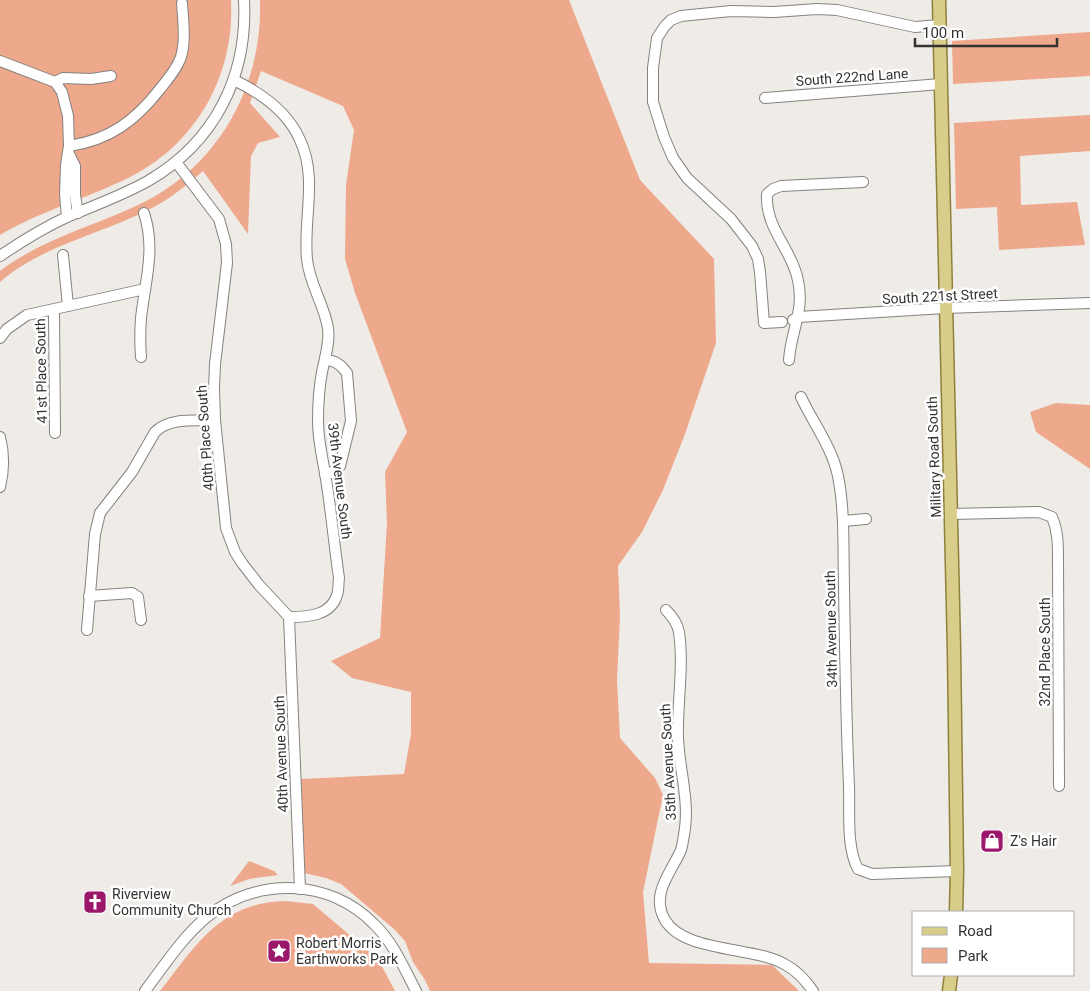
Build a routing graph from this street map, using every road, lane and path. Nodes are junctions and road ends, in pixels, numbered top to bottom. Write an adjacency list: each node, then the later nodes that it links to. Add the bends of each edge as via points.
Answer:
1 (244, 0): 7 (street, via 243,45)
2 (939, 0): 4 (main road, Military Road South)
3 (182, 3): 11 (street, via 180,56 166,82 141,112 125,125)
4 (940, 25): 9 (main road, Military Road South); 25 (street, via 915,27 837,10 731,11 681,16 671,20 657,38 653,102 673,158 687,178 731,219 752,246 758,259 764,323)
5 (0, 61): 8 (street)
6 (111, 76): 8 (street, via 63,78)
7 (234, 80): 12 (street, via 213,120); 28 (street, 39th Avenue South, via 258,92 282,112 295,129 306,154 309,186 307,259 328,329)
8 (55, 82): 11 (street, via 66,104)
9 (941, 84): 10 (street, South 222nd Lane); 22 (main road, Military Road South)
10 (765, 98)
11 (69, 150): 14 (street, via 75,166); 16 (street, via 66,165)
12 (176, 162): 14 (street, via 125,193); 31 (street, 40th Place South, via 219,219 226,244 227,263 215,364)
13 (863, 182): 24 (street, via 781,186 767,194 769,218 797,276 800,293)
14 (78, 213): 16 (street)
15 (144, 213): 19 (street, via 150,250)
16 (67, 217): 18 (street)
17 (63, 255): 21 (street)
18 (0, 256)
19 (145, 289): 21 (street); 27 (street, via 140,327)
20 (1090, 303): 22 (street, South 221st Street)
21 (68, 306): 23 (street)
22 (945, 308): 24 (street, South 221st Street); 36 (main road, Military Road South)
23 (54, 310): 26 (street, via 27,315); 32 (street, 41st Place South)
24 (796, 319): 29 (street)
25 (782, 322)
26 (0, 338)
27 (141, 357)
28 (325, 359): 34 (street, 39th Avenue South, via 319,396 318,440); 34 (street, via 335,362 347,373 351,421 340,466)
29 (789, 360)
30 (801, 397): 38 (street, 34th Avenue South, via 821,433 838,475)
31 (215, 420): 39 (street, via 170,423 155,432 132,472 100,513); 41 (street, 40th Place South, via 229,539 242,563)
32 (55, 433)
33 (0, 437): 35 (street)
34 (325, 474): 41 (street, 39th Avenue South, via 339,578 337,594 327,609 312,616)
35 (0, 487)
36 (951, 514): 44 (street, 32nd Place South, via 1039,512 1052,518 1057,531 1058,559); 45 (main road, Military Road South)
37 (866, 519): 38 (street)
38 (843, 521): 45 (street, 34th Avenue South, via 854,862 858,869 872,874)
39 (89, 596): 42 (street, via 132,593 138,597); 43 (street)
40 (666, 610): 51 (street, 35th Avenue South, via 675,619 678,630 679,760 686,825 680,850 661,891 665,920 686,939 778,961 796,972)
41 (289, 617): 46 (street, 40th Avenue South)
42 (142, 620)
43 (87, 630)
44 (1059, 786)
45 (957, 871): 47 (main road, Military Road South)
46 (300, 889): 49 (street, via 252,892 223,905 192,930); 50 (street, via 342,901 365,915 390,942)
47 (956, 911)
48 (951, 976): 52 (main road)
49 (145, 991)
50 (416, 991)
51 (814, 991)
52 (949, 991)

